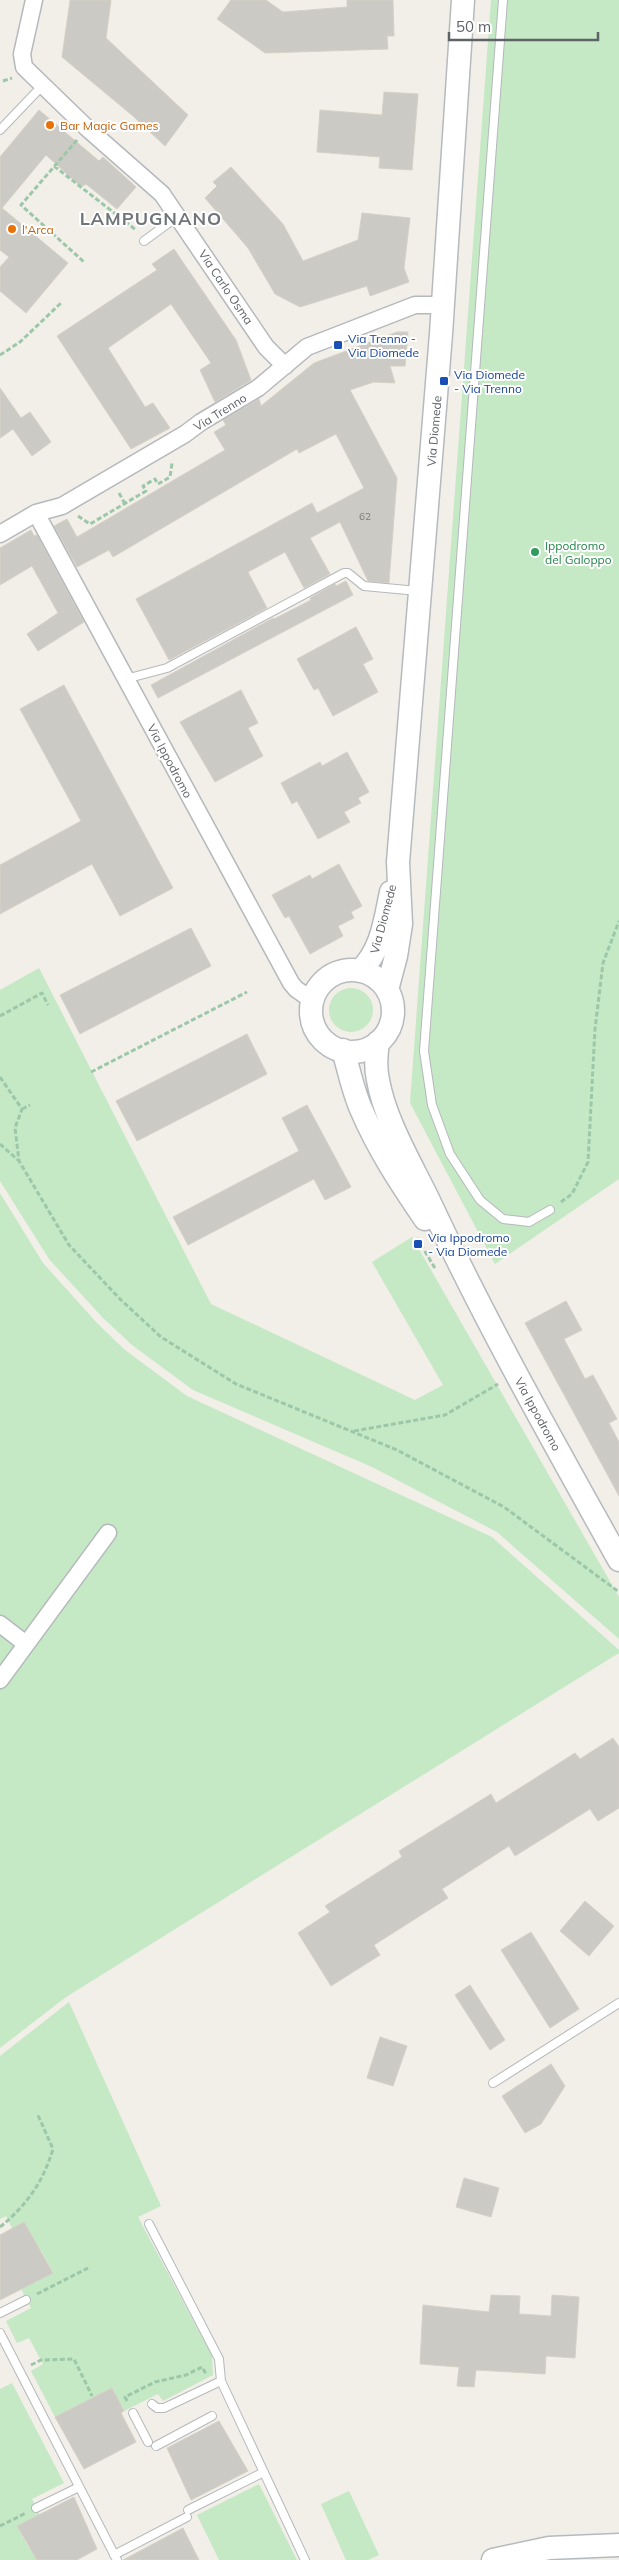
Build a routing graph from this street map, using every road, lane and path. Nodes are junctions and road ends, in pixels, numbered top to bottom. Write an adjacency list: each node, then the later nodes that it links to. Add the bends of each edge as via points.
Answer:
1 (34, 0): 6 (street, Via Carlo Osma, via 22,54 24,67)
2 (463, 0): 14 (street, Via Diomede)
3 (503, 0): 39 (lane, via 424,1051 432,1105 450,1154 480,1200 503,1219 529,1222)
4 (11, 78): 5 (path)
5 (2, 82)
6 (43, 85): 7 (street, Via Carlo Osma); 8 (lane)
7 (87, 128): 9 (path); 10 (street, Via Carlo Osma, via 162,194)
8 (0, 130)
9 (54, 166): 11 (path); 12 (path, via 21,205)
10 (178, 216): 11 (lane); 16 (street, Via Carlo Osma, via 266,347)
11 (145, 239)
12 (84, 262)
13 (62, 302): 15 (path, via 20,342)
14 (443, 305): 16 (street, Via Trenno, via 415,306 307,347); 21 (street, Via Diomede)
15 (0, 355)
16 (285, 366): 18 (street, Via Trenno, via 258,388 77,498 52,510)
17 (170, 477): 19 (path, via 158,484 155,479 149,482 143,486 146,491)
18 (36, 513): 20 (street, Via Trenno); 28 (street, Via Ippodromo, via 291,983)
19 (90, 524)
20 (0, 534)
21 (421, 592): 22 (lane, via 364,586 344,573 167,668); 23 (street, Via Diomede)
22 (133, 677)
23 (398, 862): 25 (street, Via Diomede, via 377,948); 26 (street, Via Diomede, via 401,924)
24 (619, 921): 39 (path, via 603,963 595,1029 588,1162 572,1194)
25 (360, 971): 26 (street, via 374,976); 28 (street, via 330,976 319,987)
26 (387, 990): 31 (street, via 392,1003 392,1018 388,1031)
27 (247, 992): 33 (path)
28 (313, 1001): 32 (street, via 312,1016 316,1030 326,1041)
29 (48, 1005): 30 (path, via 42,993)
30 (0, 1016)
31 (378, 1042): 32 (street, via 361,1051); 41 (street, Via Ippodromo, via 376,1064 384,1104)
32 (343, 1050): 41 (street, Via Ippodromo, via 361,1108 394,1175)
33 (91, 1072)
34 (0, 1078): 36 (path)
35 (30, 1105): 36 (path)
36 (22, 1109): 38 (path, via 15,1128)
37 (0, 1144): 38 (path)
38 (19, 1161): 44 (path, via 69,1245 161,1337 236,1384)
39 (550, 1210)
40 (416, 1236): 42 (path)
41 (460, 1267): 46 (street, Via Ippodromo)
42 (436, 1270)
43 (500, 1382): 44 (path, via 445,1415)
44 (353, 1432): 47 (path, via 397,1450 504,1507)
45 (108, 1533): 49 (street)
46 (619, 1560)
47 (618, 1592)
48 (0, 1624): 49 (street)
49 (26, 1644): 50 (street)
50 (0, 1680)
51 (619, 2003): 52 (lane)
52 (493, 2083)
53 (37, 2113): 55 (path, via 53,2149 46,2173 21,2210)
54 (149, 2224): 61 (lane, via 219,2359)
55 (0, 2227)
56 (88, 2268): 57 (path)
57 (26, 2300): 58 (lane)
58 (0, 2313)
59 (0, 2333): 60 (lane)
60 (19, 2371): 63 (path, via 40,2360 74,2360); 68 (lane)
61 (221, 2381): 62 (lane); 67 (lane)
62 (212, 2386): 64 (lane, via 164,2408); 65 (path, via 202,2366 186,2375 155,2382 125,2397)
63 (92, 2396)
64 (152, 2404)
65 (133, 2413): 66 (lane, via 152,2444)
66 (212, 2416)
67 (264, 2472): 72 (lane); 73 (lane)
68 (79, 2487): 69 (lane); 72 (lane)
69 (36, 2508): 70 (path)
70 (0, 2526)
71 (619, 2545): 74 (street, via 549,2548)
72 (115, 2557)
73 (305, 2560)
74 (493, 2560)

